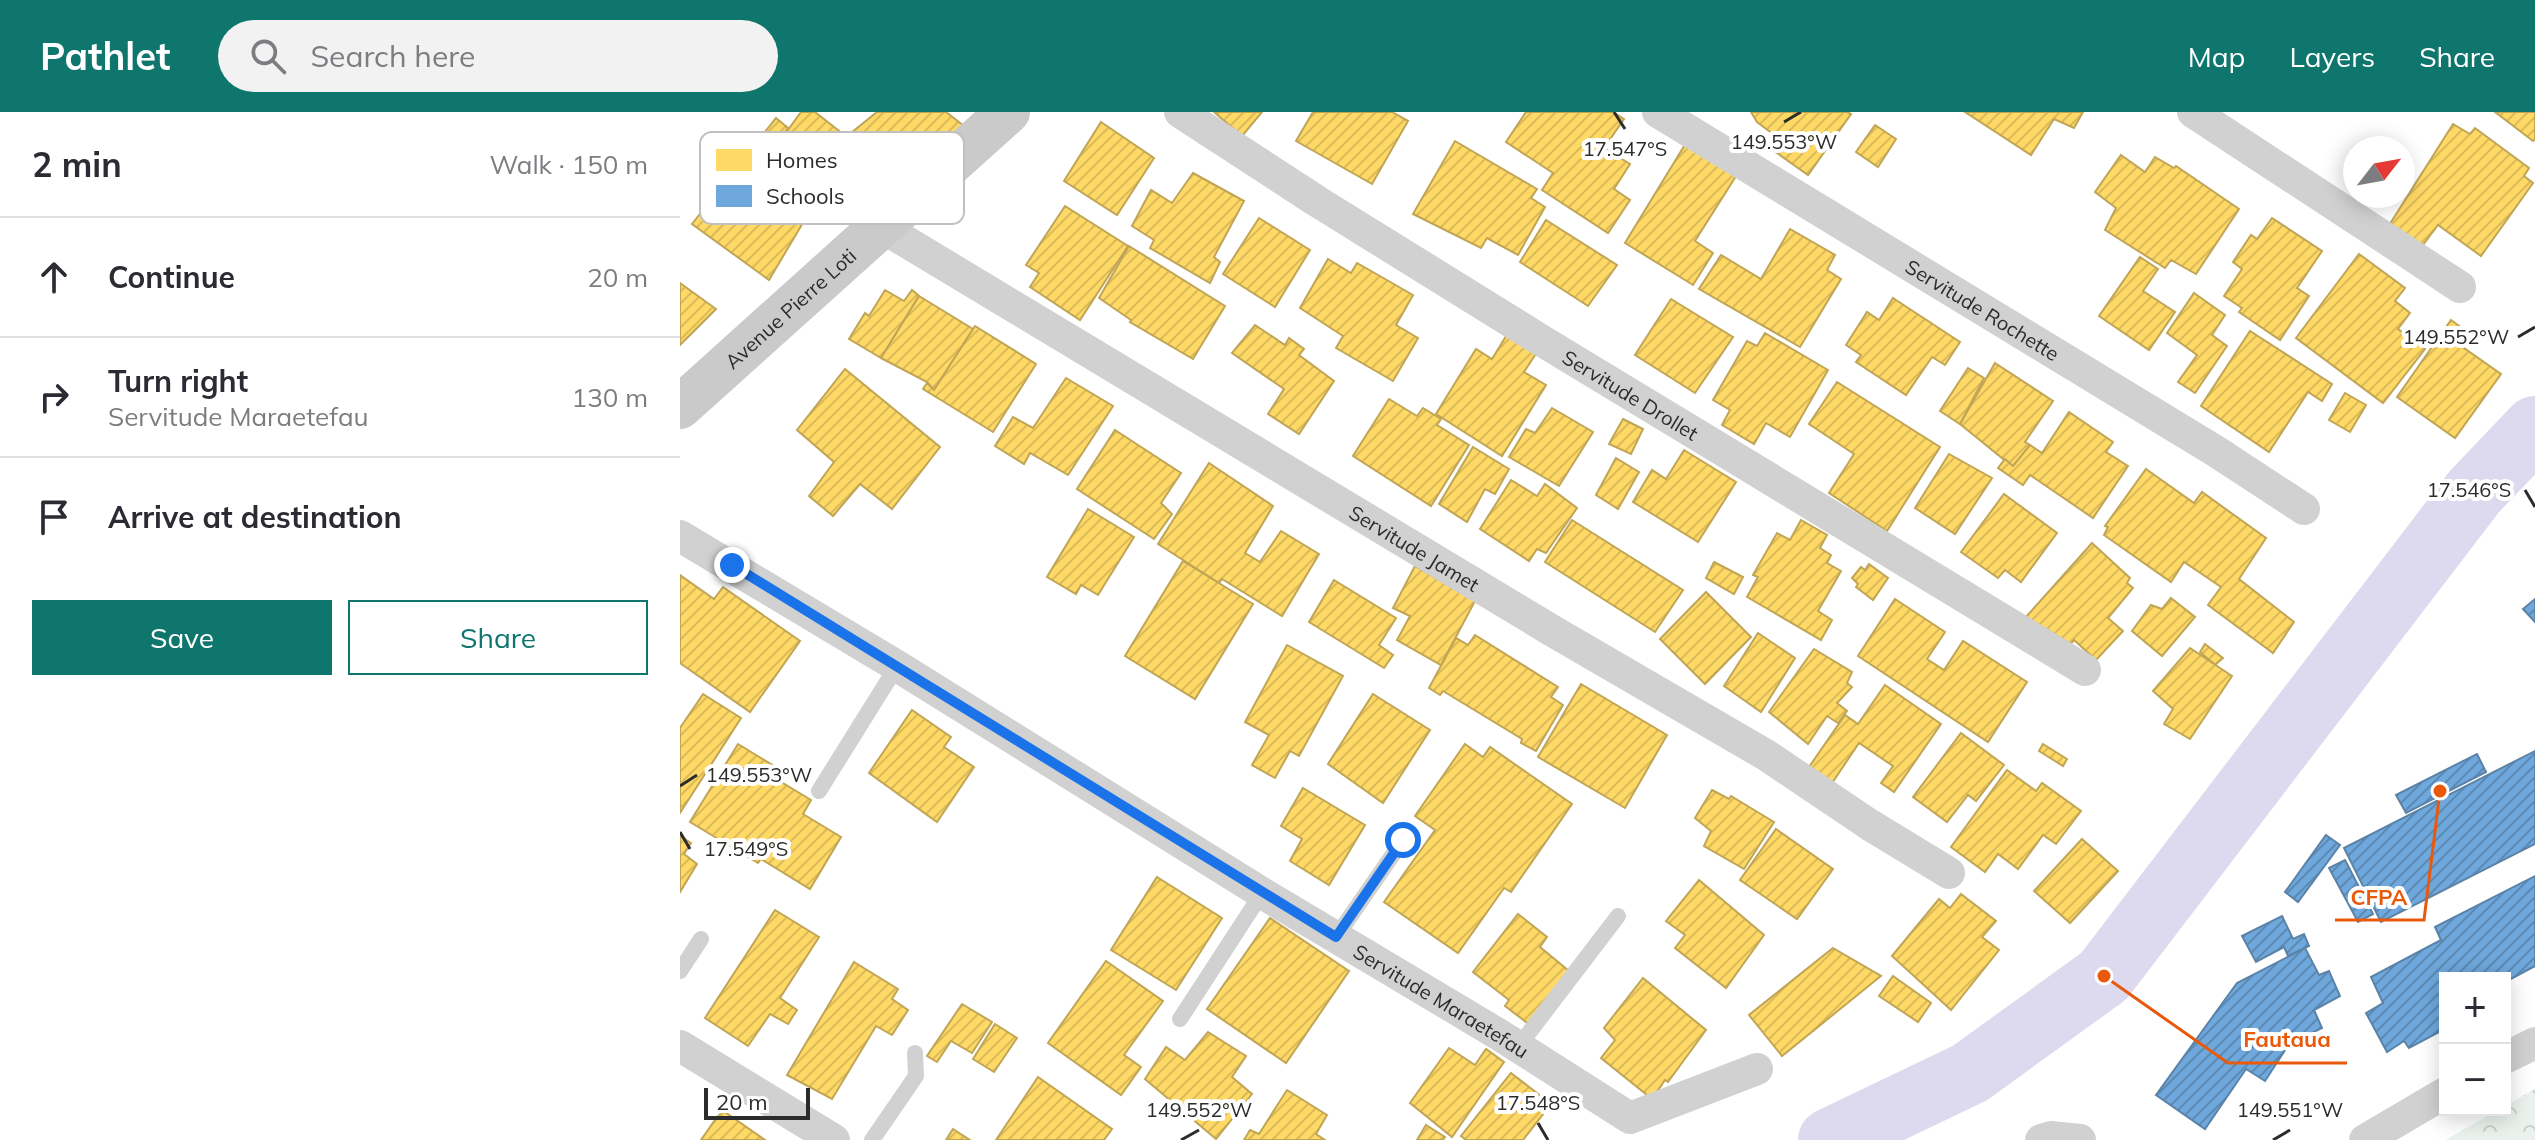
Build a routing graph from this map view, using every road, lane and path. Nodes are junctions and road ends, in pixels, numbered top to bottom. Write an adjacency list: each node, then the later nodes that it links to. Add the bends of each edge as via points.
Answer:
1 (1008, 112): 5 (main road, Avenue Pierre Loti)
2 (1180, 112): 13 (street, Servitude Drollet, via 1544,342)
3 (1658, 112): 10 (street, Servitude Rochette)
4 (2193, 112): 8 (street)
5 (964, 151)
6 (882, 224): 7 (main road, Avenue Pierre Loti)
7 (880, 226): 9 (main road, Avenue Pierre Loti); 16 (street, Servitude Jamet, via 1766,755)
8 (2460, 287)
9 (680, 407)
10 (2304, 509)
11 (680, 536): 12 (street, Servitude Maraetefau)
12 (897, 666): 14 (lane); 17 (street, Servitude Maraetefau)
13 (2085, 670)
14 (819, 791)
15 (1403, 840): 19 (lane)
16 (1949, 873)
17 (1262, 893): 19 (street, Servitude Maraetefau); 22 (lane)
18 (1618, 916): 25 (lane)
19 (1336, 937): 25 (street, Servitude Maraetefau)
20 (701, 939): 21 (lane)
21 (680, 971)
22 (1180, 1019)
23 (2535, 1043): 27 (street)
24 (680, 1046): 30 (street)
25 (1518, 1047): 28 (street, Servitude Maraetefau, via 1630,1118)
26 (915, 1053): 31 (lane, via 916,1076)
27 (2511, 1055)
28 (1757, 1069)
29 (2439, 1097): 34 (street)
30 (834, 1140)
31 (872, 1140)
32 (2041, 1140): 33 (street)
33 (2080, 1140)
34 (2365, 1140)

